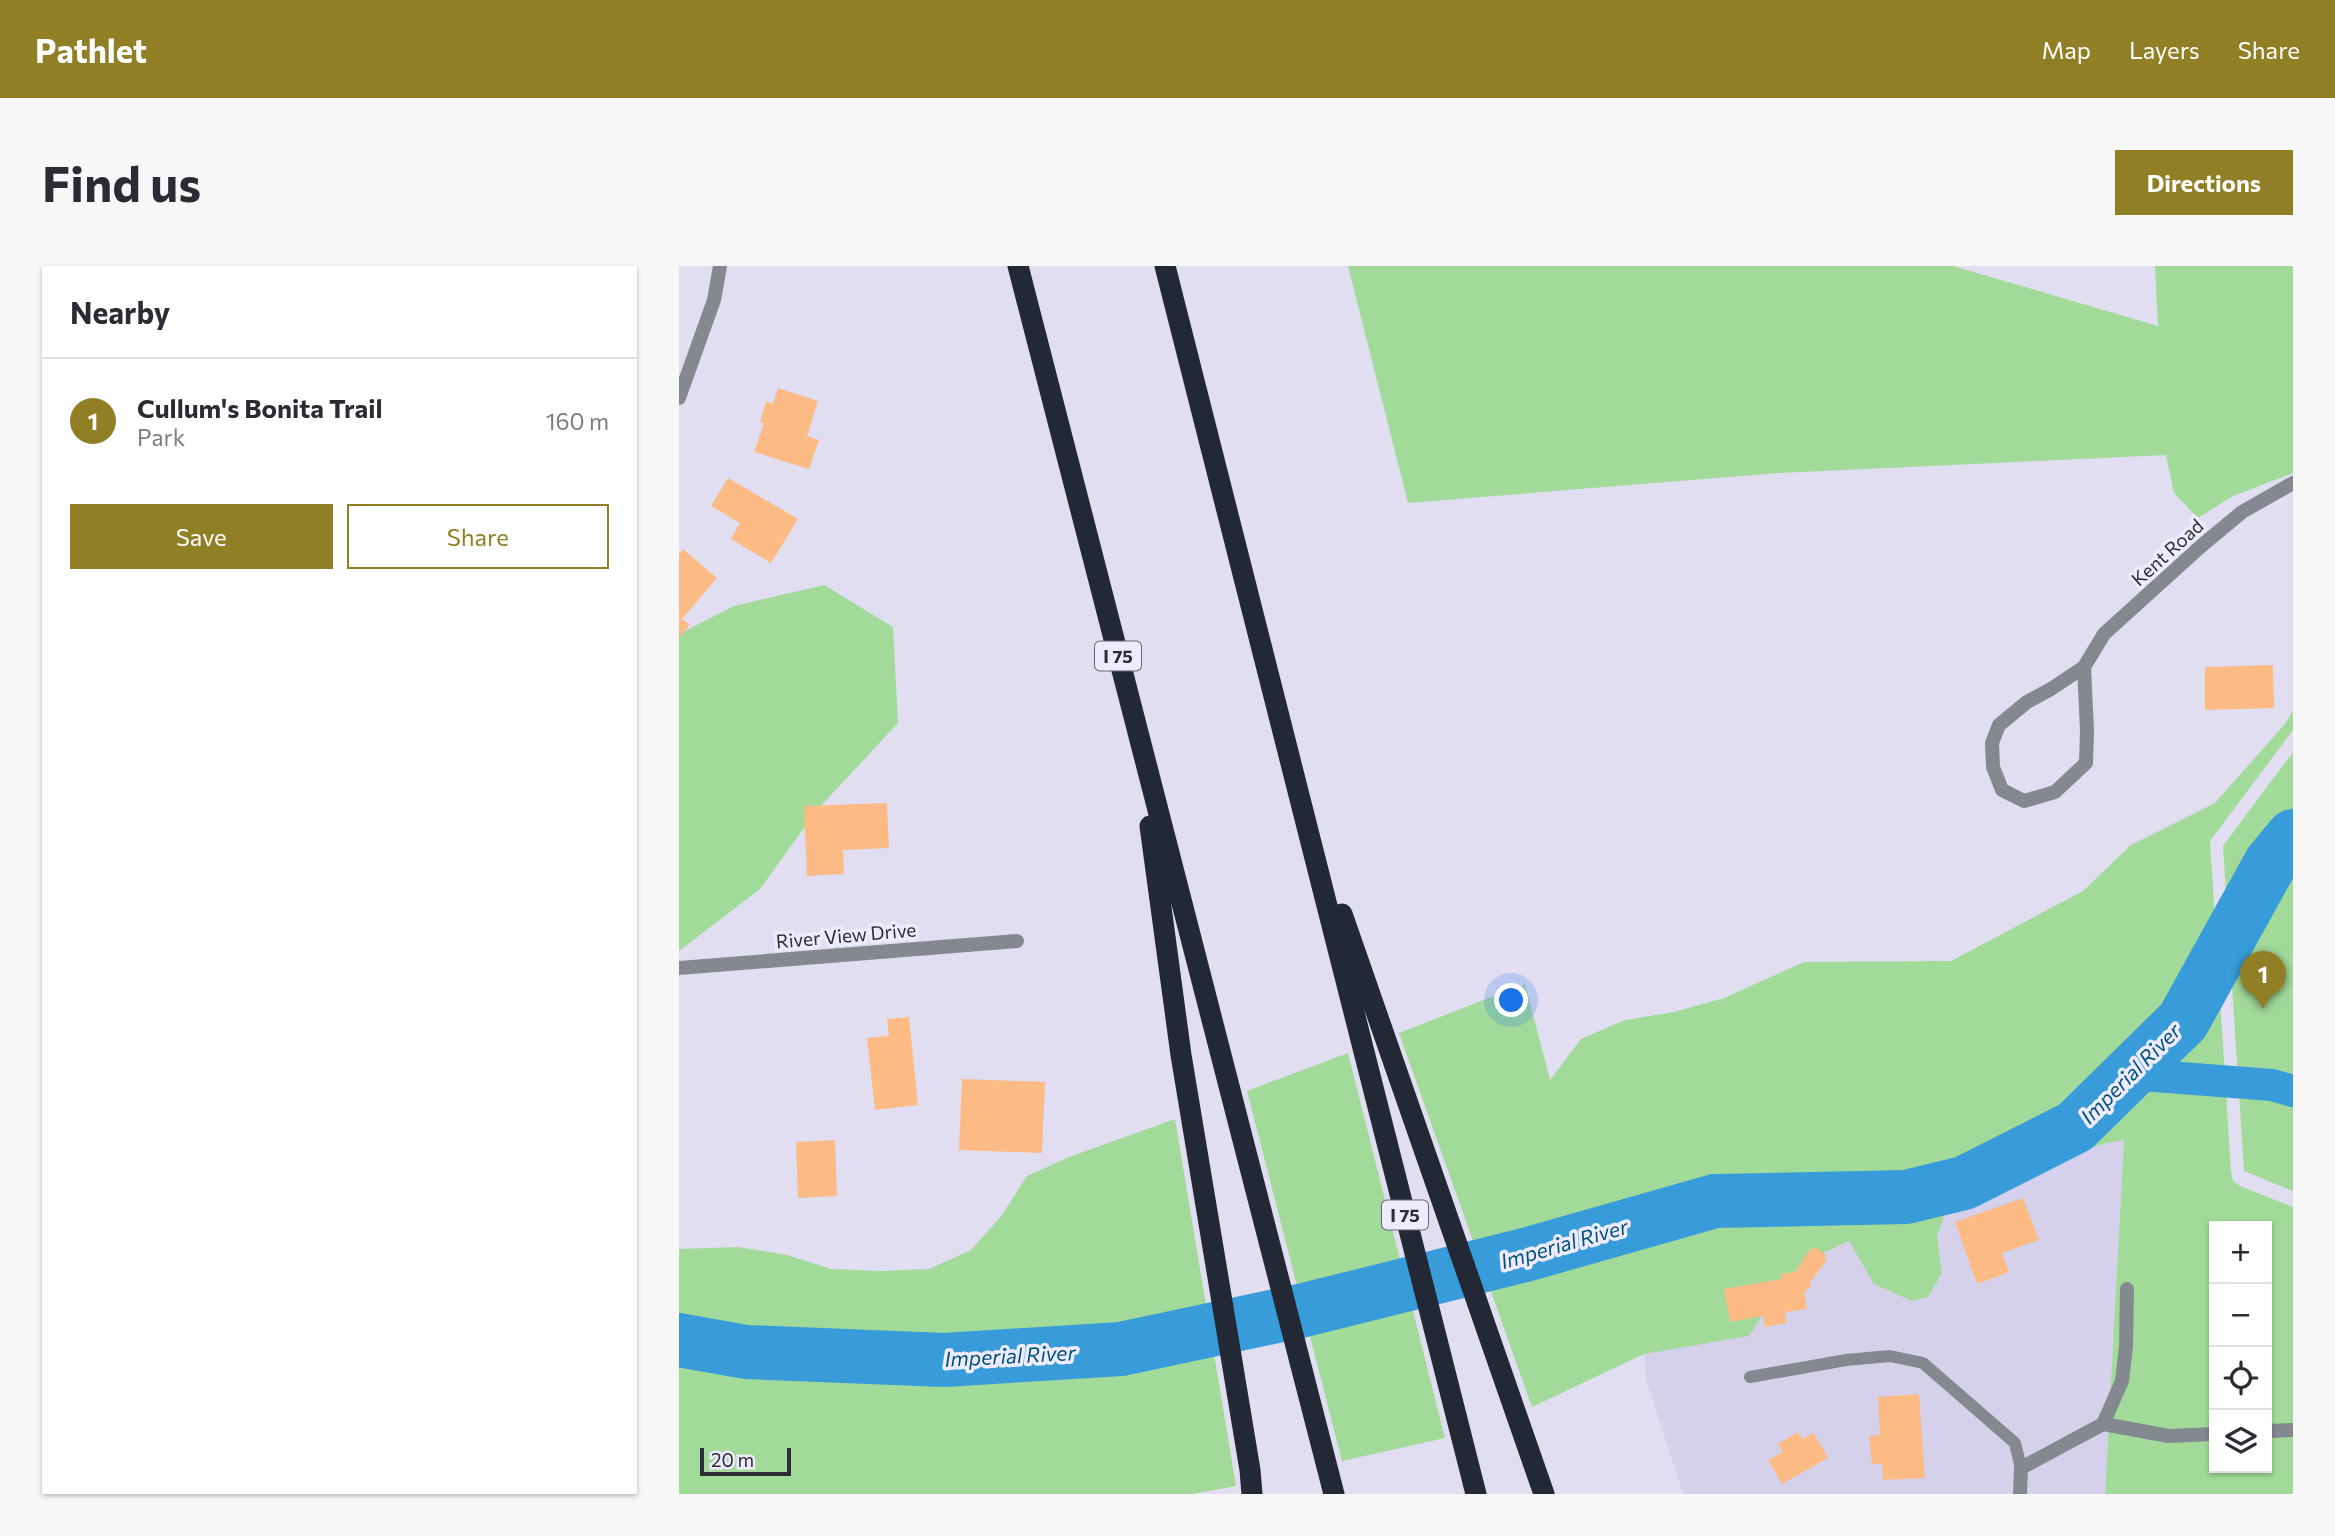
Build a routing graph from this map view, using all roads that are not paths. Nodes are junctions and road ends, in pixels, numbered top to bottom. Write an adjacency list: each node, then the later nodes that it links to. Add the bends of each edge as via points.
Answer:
1 (720, 266): 4 (street, via 714,300)
2 (1018, 266): 7 (highway, I 75)
3 (1164, 266): 10 (highway, I 75, via 1290,760)
4 (679, 398)
5 (2293, 483): 6 (street, Kent Road, via 2242,512 2200,547 2104,634)
6 (2084, 667): 6 (street, Kent Road, via 2086,763 2055,792 2024,801 2001,790 1993,767 1992,743 2000,725 2027,702)
7 (1137, 731): 18 (highway, via 1181,1055); 19 (highway, I 75)
8 (1017, 941): 9 (street, River View Drive)
9 (679, 968)
10 (1364, 1010): 20 (highway, I 75); 21 (highway)
11 (2127, 1289): 13 (street, via 2122,1381)
12 (1750, 1377): 17 (lane, via 1889,1356 1923,1363 2015,1443)
13 (2103, 1423): 16 (street, via 2169,1436); 17 (street)
14 (2293, 1430): 15 (street)
15 (2272, 1431)
16 (2209, 1434)
17 (2021, 1468): 22 (street)
18 (1252, 1494)
19 (1334, 1494)
20 (1476, 1494)
21 (1544, 1494)
22 (2020, 1494)

